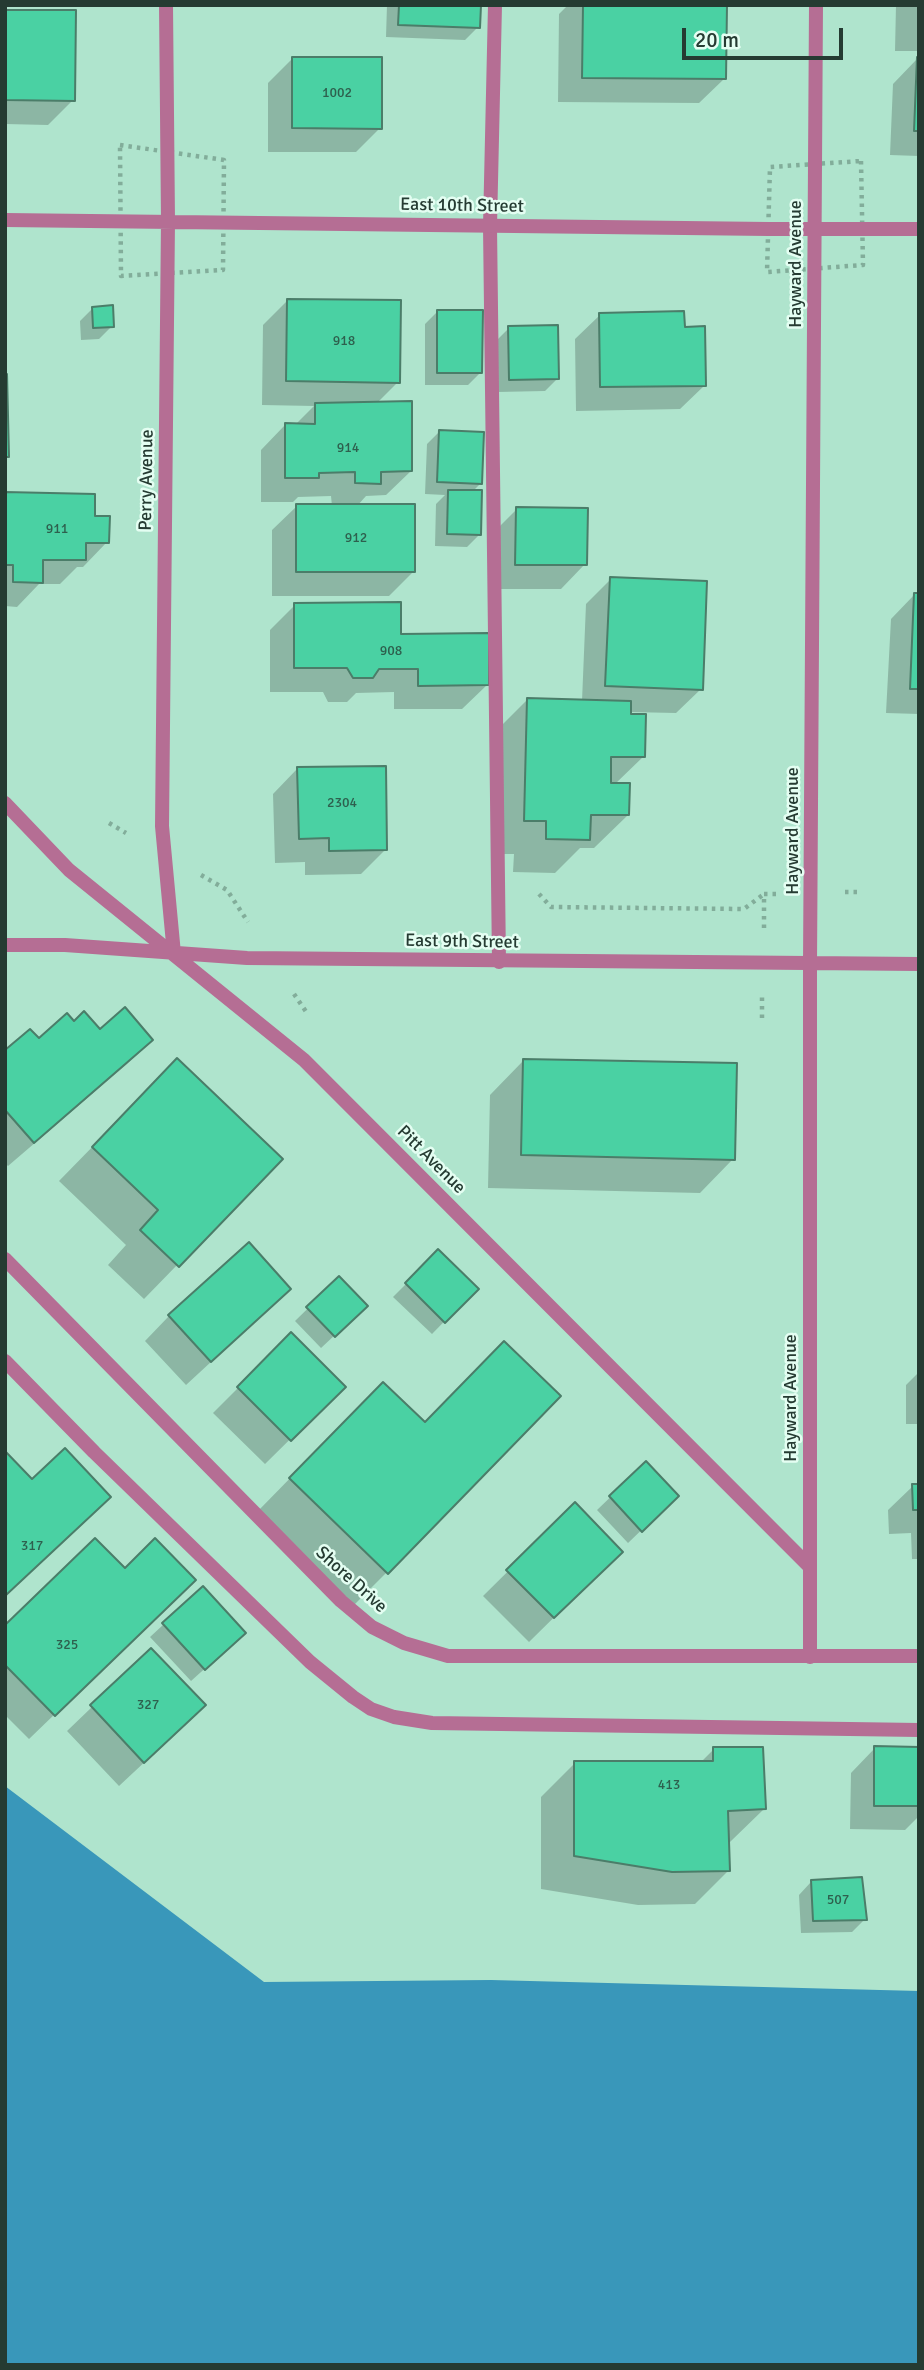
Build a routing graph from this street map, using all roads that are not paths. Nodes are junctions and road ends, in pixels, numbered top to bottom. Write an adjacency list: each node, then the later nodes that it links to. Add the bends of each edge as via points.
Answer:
1 (166, 5): 5 (street, Perry Avenue)
2 (495, 5): 6 (street)
3 (816, 5): 7 (street, Hayward Avenue)
4 (5, 220): 5 (street, East 10th Street)
5 (168, 221): 6 (street, East 10th Street); 11 (street, Perry Avenue, via 162,826)
6 (490, 226): 7 (street, East 10th Street); 12 (street)
7 (815, 229): 8 (street, East 10th Street); 13 (street, Hayward Avenue)
8 (919, 229)
9 (5, 803): 11 (street, Pitt Avenue, via 69,870)
10 (5, 945): 11 (street, East 9th Street)
11 (174, 954): 12 (street, East 9th Street); 17 (street, Pitt Avenue, via 304,1060)
12 (499, 962): 13 (street, East 9th Street)
13 (810, 964): 14 (street, East 9th Street); 17 (street, Hayward Avenue)
14 (919, 964)
15 (5, 1259): 19 (street, Shore Drive, via 341,1601 372,1627 404,1643 447,1656)
16 (5, 1361): 20 (street, via 253,1608 310,1662 371,1709 432,1723)
17 (810, 1567): 19 (street, Hayward Avenue)
18 (919, 1656): 19 (street, Shore Drive)
19 (810, 1657)
20 (919, 1730)

